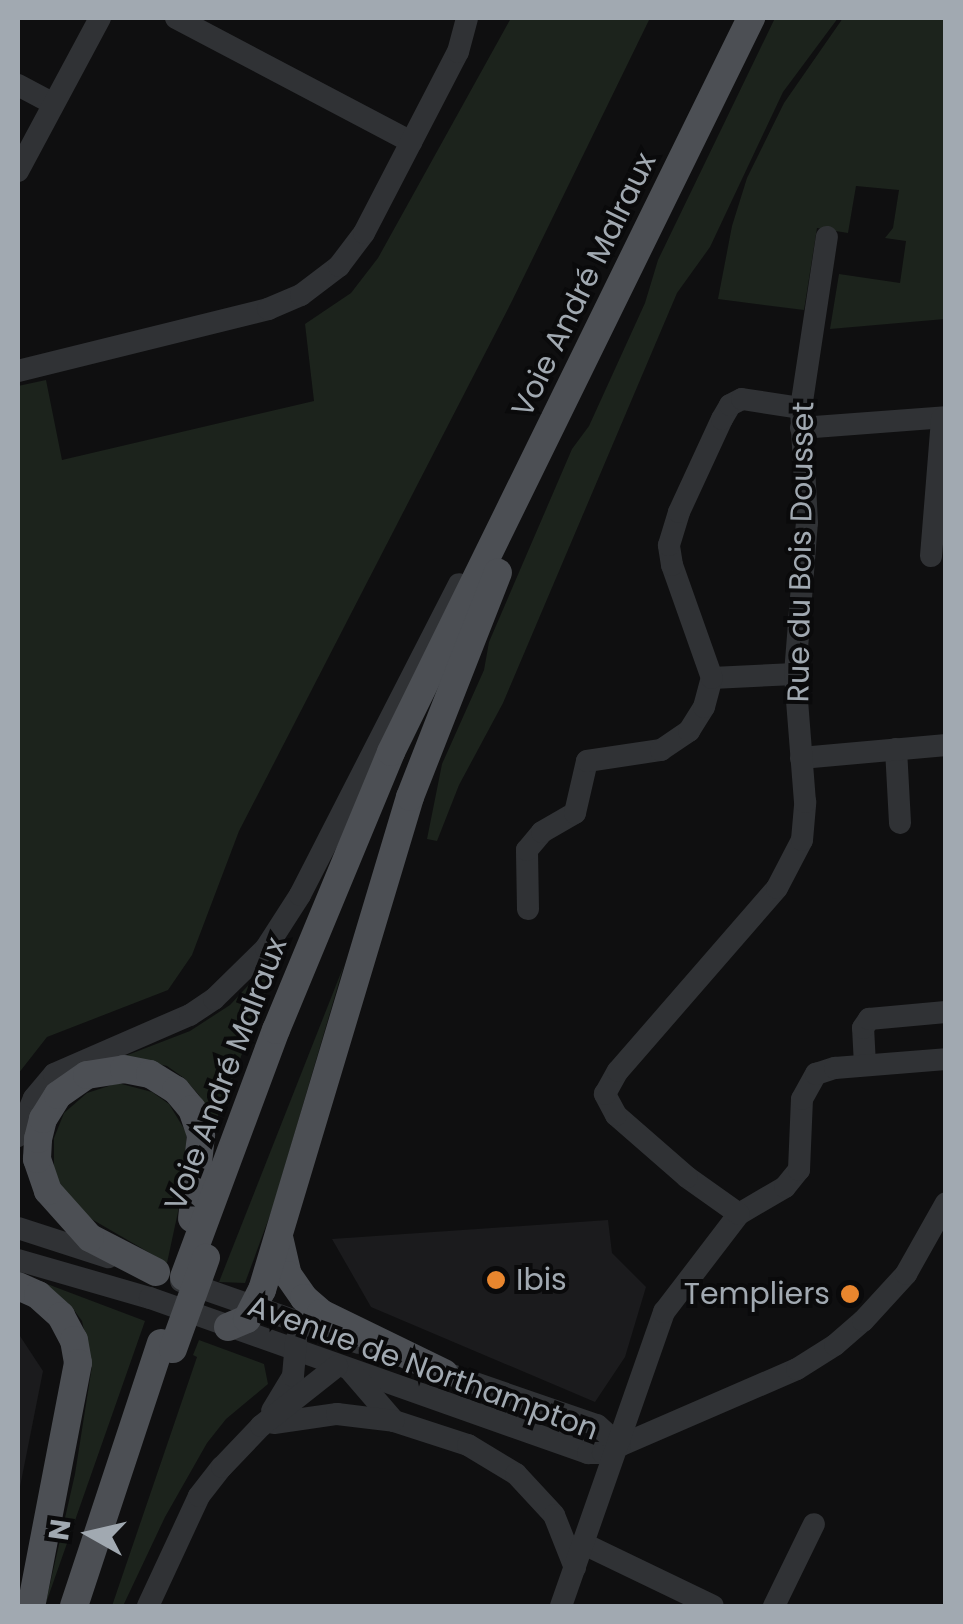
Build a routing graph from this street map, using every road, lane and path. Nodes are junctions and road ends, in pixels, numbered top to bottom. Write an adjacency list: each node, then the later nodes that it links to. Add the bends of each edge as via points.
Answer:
1 (100, 18): 6 (street)
2 (176, 18): 7 (street)
3 (468, 18): 7 (street)
4 (751, 18): 13 (main road, Voie André Malraux)
5 (18, 85): 6 (street)
6 (53, 104): 8 (street)
7 (412, 142): 10 (street, via 364,233 339,266 301,295)
8 (18, 172)
9 (827, 238): 12 (street, Rue du Bois Dousset)
10 (18, 371)
11 (944, 417): 12 (street); 14 (street)
12 (801, 418): 15 (street, Rue du Bois Dousset, via 807,523); 16 (street, via 742,399 730,405 673,528 672,565)
13 (553, 426): 25 (street, via 464,574 300,895 266,948 190,1015 54,1074 34,1098); 29 (main road, via 410,797); 31 (main road, Voie André Malraux, via 477,581)
14 (931, 556)
15 (795, 674): 16 (street); 19 (street, Rue du Bois Dousset)
16 (712, 678): 21 (street, via 700,715 675,743 585,764 575,813 542,832 527,850)
17 (946, 745): 18 (street)
18 (896, 749): 19 (street); 20 (street)
19 (800, 758): 27 (street, Rue du Bois Dousset, via 804,828 791,869 605,1092 616,1115)
20 (900, 823)
21 (528, 910)
22 (946, 1012): 24 (street, via 868,1019 862,1036)
23 (946, 1059): 24 (street)
24 (866, 1065): 27 (street, via 825,1070 810,1080 802,1099 799,1170)
25 (18, 1136)
26 (946, 1203): 42 (street, via 906,1274 834,1345 797,1369)
27 (739, 1214): 42 (street, via 668,1304)
28 (18, 1228): 31 (street, Avenue de Northampton)
29 (279, 1230): 33 (main road); 39 (main road, via 282,1262 304,1298)
30 (18, 1260): 35 (street, Avenue de Northampton)
31 (184, 1262): 31 (main road, via 90,1238 59,1208 41,1175 38,1139 58,1094 74,1082 106,1070 137,1071 162,1080 192,1110 202,1153); 33 (street, Avenue de Northampton); 36 (main road, Voie André Malraux, bridge)
32 (18, 1286): 47 (main road, via 61,1316 78,1362)
33 (255, 1306): 34 (street, Avenue de Northampton); 35 (main road, via 247,1319)
34 (292, 1319): 37 (street); 39 (street, Avenue de Northampton)
35 (228, 1327): 37 (street, Avenue de Northampton)
36 (167, 1346): 48 (main road, Voie André Malraux); 49 (main road, Voie André Malraux)
37 (298, 1352): 38 (street, Avenue de Northampton); 41 (street, via 284,1392)
38 (344, 1368): 40 (street); 41 (street); 42 (street, Avenue de Northampton, via 588,1453)
39 (444, 1373): 42 (street, Avenue de Northampton, via 597,1425)
40 (394, 1421): 41 (street, via 310,1415); 45 (street, via 468,1445 516,1474 554,1515)
41 (259, 1428): 50 (street, via 200,1496)
42 (620, 1446): 44 (street)
43 (814, 1524): 52 (street)
44 (584, 1544): 45 (street); 46 (street)
45 (575, 1568): 51 (street)
46 (700, 1604)
47 (31, 1606)
48 (74, 1606)
49 (87, 1606)
50 (148, 1606)
51 (561, 1606)
52 (774, 1606)

